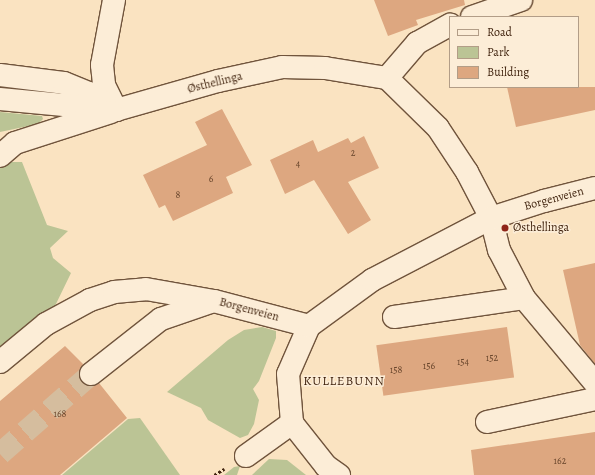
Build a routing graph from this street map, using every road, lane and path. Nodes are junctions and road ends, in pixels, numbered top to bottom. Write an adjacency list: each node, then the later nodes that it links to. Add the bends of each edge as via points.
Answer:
1 (114, 0): 8 (street, via 102,65 104,85)
2 (522, 0): 3 (street)
3 (475, 16)
4 (449, 26): 6 (street, via 417,43)
5 (0, 75): 8 (street, via 64,83 89,93)
6 (387, 78): 8 (street, Østhellinga, via 324,68 282,67 218,81); 11 (street, via 438,128 467,172)
7 (0, 99): 8 (street, Østhellinga)
8 (116, 110): 9 (street, Østhellinga, via 15,144)
9 (0, 156)
10 (595, 188): 11 (street, Borgenveien)
11 (491, 218): 12 (street, via 499,250); 15 (street, Borgenveien, via 372,280)
12 (524, 298): 14 (street); 18 (street)
13 (214, 301): 15 (street, Borgenveien); 16 (street, Borgenveien, via 146,289 114,292 90,300 46,324); 17 (street, via 161,319)
14 (394, 317)
15 (309, 326): 21 (street, via 288,374)
16 (0, 362)
17 (91, 374)
18 (595, 383)
19 (595, 400): 20 (street)
20 (487, 422)
21 (292, 423): 22 (street); 23 (street, via 326,466)
22 (246, 456)
23 (339, 475)

